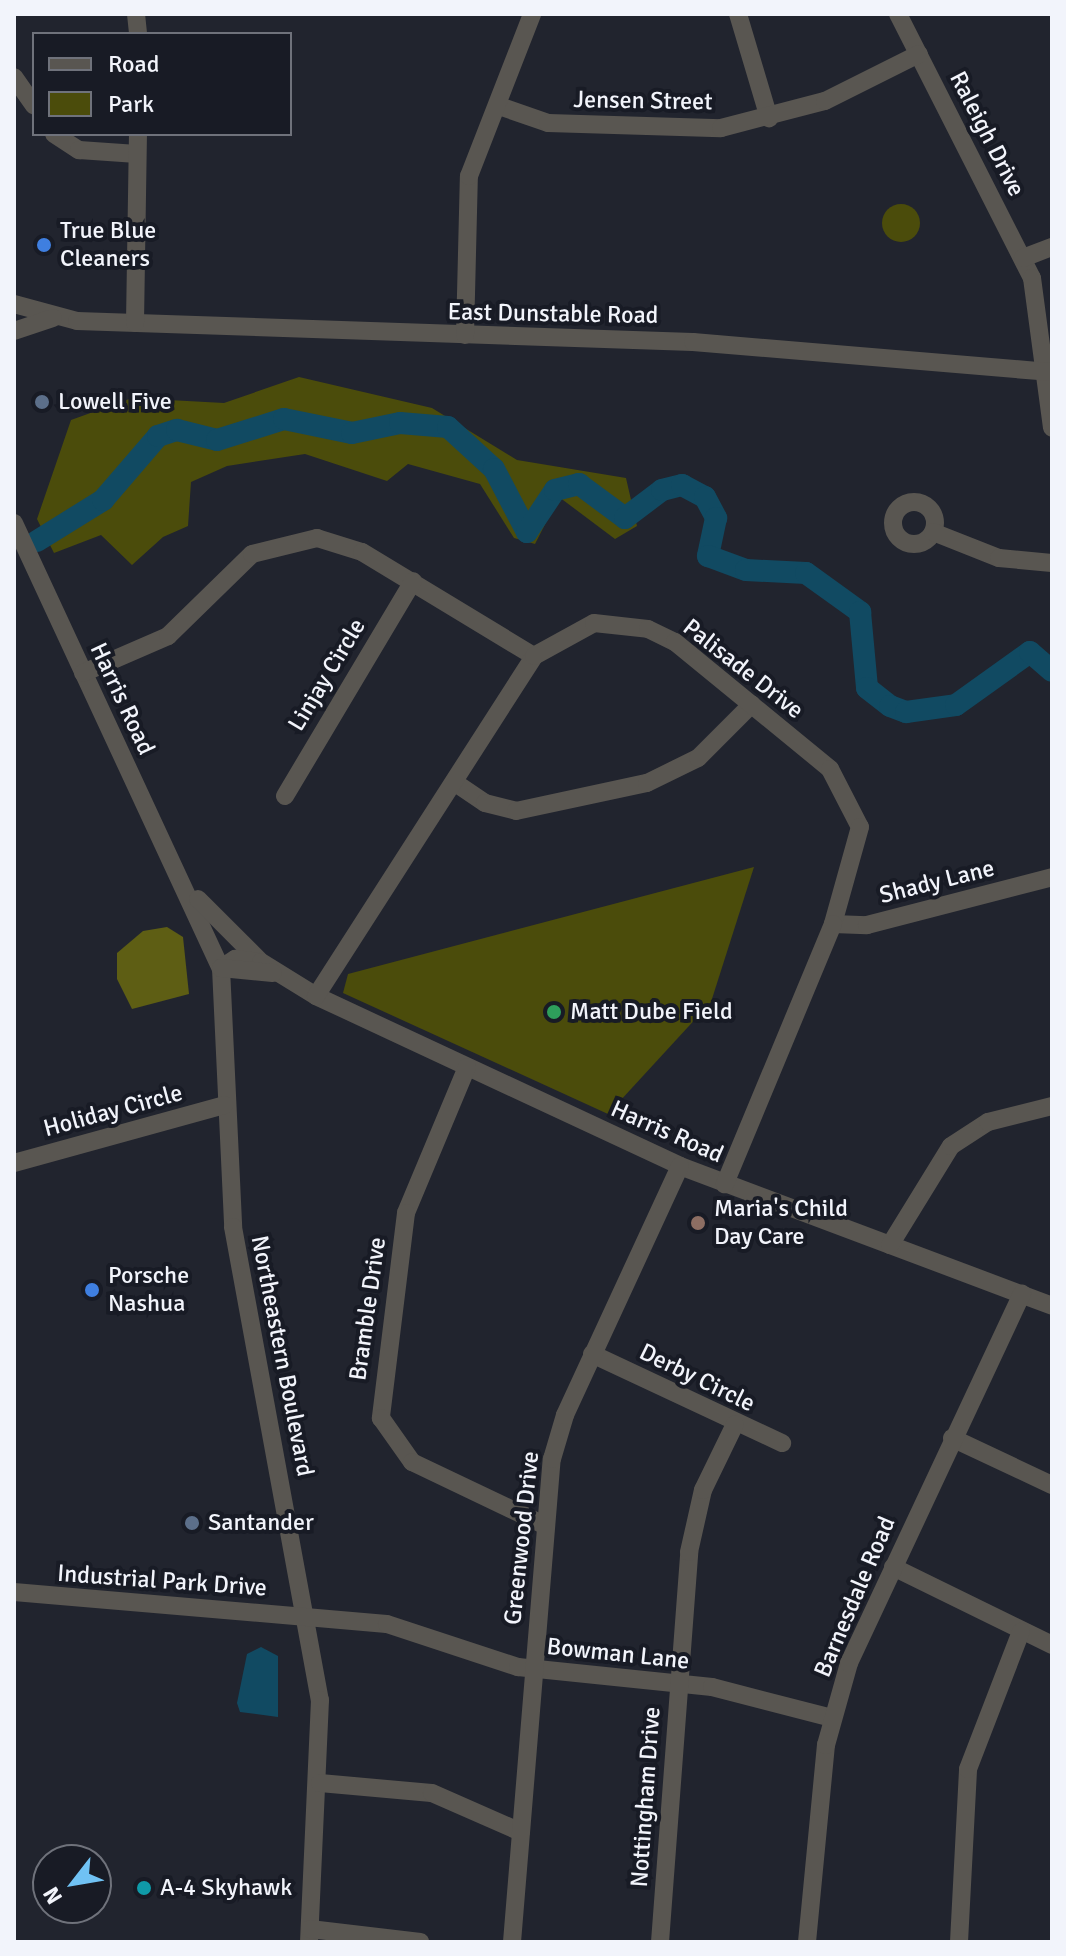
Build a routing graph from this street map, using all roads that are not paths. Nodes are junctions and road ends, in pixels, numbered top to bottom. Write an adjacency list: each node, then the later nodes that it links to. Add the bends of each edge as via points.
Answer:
1 (532, 14): 7 (street)
2 (738, 14): 8 (street)
3 (898, 14): 4 (street, Raleigh Drive)
4 (919, 54): 8 (street, Jensen Street, via 825,101); 13 (street, Raleigh Drive)
5 (14, 77): 6 (street)
6 (32, 103)
7 (499, 106): 8 (street, Jensen Street, via 532,121 636,127 721,128); 18 (street, via 466,196)
8 (769, 118)
9 (57, 136): 11 (street, via 79,150)
10 (138, 136): 11 (street)
11 (137, 154): 16 (street)
12 (1052, 247): 13 (street)
13 (1023, 258): 19 (street, Raleigh Drive, via 1040,313)
14 (14, 304): 15 (street, East Dunstable Road)
15 (53, 318): 16 (street, East Dunstable Road); 17 (street, East Dunstable Road)
16 (135, 323): 18 (street, East Dunstable Road)
17 (14, 331)
18 (465, 335): 19 (street, East Dunstable Road, via 760,345)
19 (1047, 371): 20 (street, Raleigh Drive)
20 (1052, 428)
21 (14, 523): 26 (street, Harris Road)
22 (933, 532): 23 (street, via 999,558)
23 (1052, 563)
24 (413, 581): 25 (street); 26 (street, via 341,542 281,544 239,562 168,636); 29 (street, Linjay Circle)
25 (534, 656): 27 (street, Palisade Drive, via 576,630 625,622 675,642); 28 (street, Palisade Drive)
26 (83, 673): 31 (street, Harris Road)
27 (752, 704): 28 (street, via 698,758 632,787 516,811 485,803); 32 (street, Palisade Drive, via 830,769 856,809 857,858)
28 (454, 782): 35 (street, Palisade Drive)
29 (285, 796)
30 (1052, 877): 32 (street, Shady Lane, via 867,925)
31 (190, 893): 33 (street, Harris Road); 34 (street, Harris Road)
32 (833, 924): 41 (street, Palisade Drive)
33 (267, 967): 34 (street, Harris Road); 35 (street, Harris Road)
34 (221, 968): 37 (street, Northeastern Boulevard)
35 (316, 996): 36 (street, Harris Road)
36 (467, 1067): 40 (street, Harris Road); 50 (street, Bramble Drive, via 411,1193 383,1358 381,1418 412,1462)
37 (224, 1105): 39 (street, Holiday Circle); 53 (street, Northeastern Boulevard, via 233,1227)
38 (1052, 1106): 42 (street, via 988,1122 951,1146)
39 (14, 1163)
40 (680, 1166): 41 (street, Harris Road); 45 (street, Greenwood Drive)
41 (725, 1184): 42 (street, Harris Road)
42 (890, 1245): 43 (street, Harris Road)
43 (1022, 1293): 44 (street, Harris Road); 47 (street, Barnesdale Road)
44 (1052, 1306)
45 (592, 1354): 46 (street, Derby Circle); 50 (street, Greenwood Drive, via 558,1434)
46 (735, 1424): 48 (street, Derby Circle); 57 (street, Nottingham Drive, via 693,1526)
47 (952, 1438): 49 (street); 51 (street, Barnesdale Road)
48 (782, 1443)
49 (1052, 1485)
50 (544, 1525): 56 (street, Greenwood Drive)
51 (893, 1567): 54 (street); 58 (street, Barnesdale Road)
52 (14, 1592): 53 (street, Industrial Park Drive)
53 (307, 1616): 56 (street, Bowman Lane, via 409,1630); 59 (street, Northeastern Boulevard, via 320,1700)
54 (1021, 1632): 55 (street); 66 (street, via 968,1769)
55 (1052, 1645)
56 (533, 1669): 57 (street, Bowman Lane); 60 (street, Greenwood Drive)
57 (678, 1684): 58 (street, Bowman Lane); 64 (street, Nottingham Drive)
58 (832, 1718): 65 (street, Barnesdale Road)
59 (320, 1783): 60 (street, via 432,1793); 61 (street, Northeastern Boulevard)
60 (521, 1832): 63 (street, Greenwood Drive)
61 (310, 1935): 62 (street)
62 (420, 1942)
63 (512, 1942)
64 (660, 1942)
65 (807, 1942)
66 (959, 1942)

